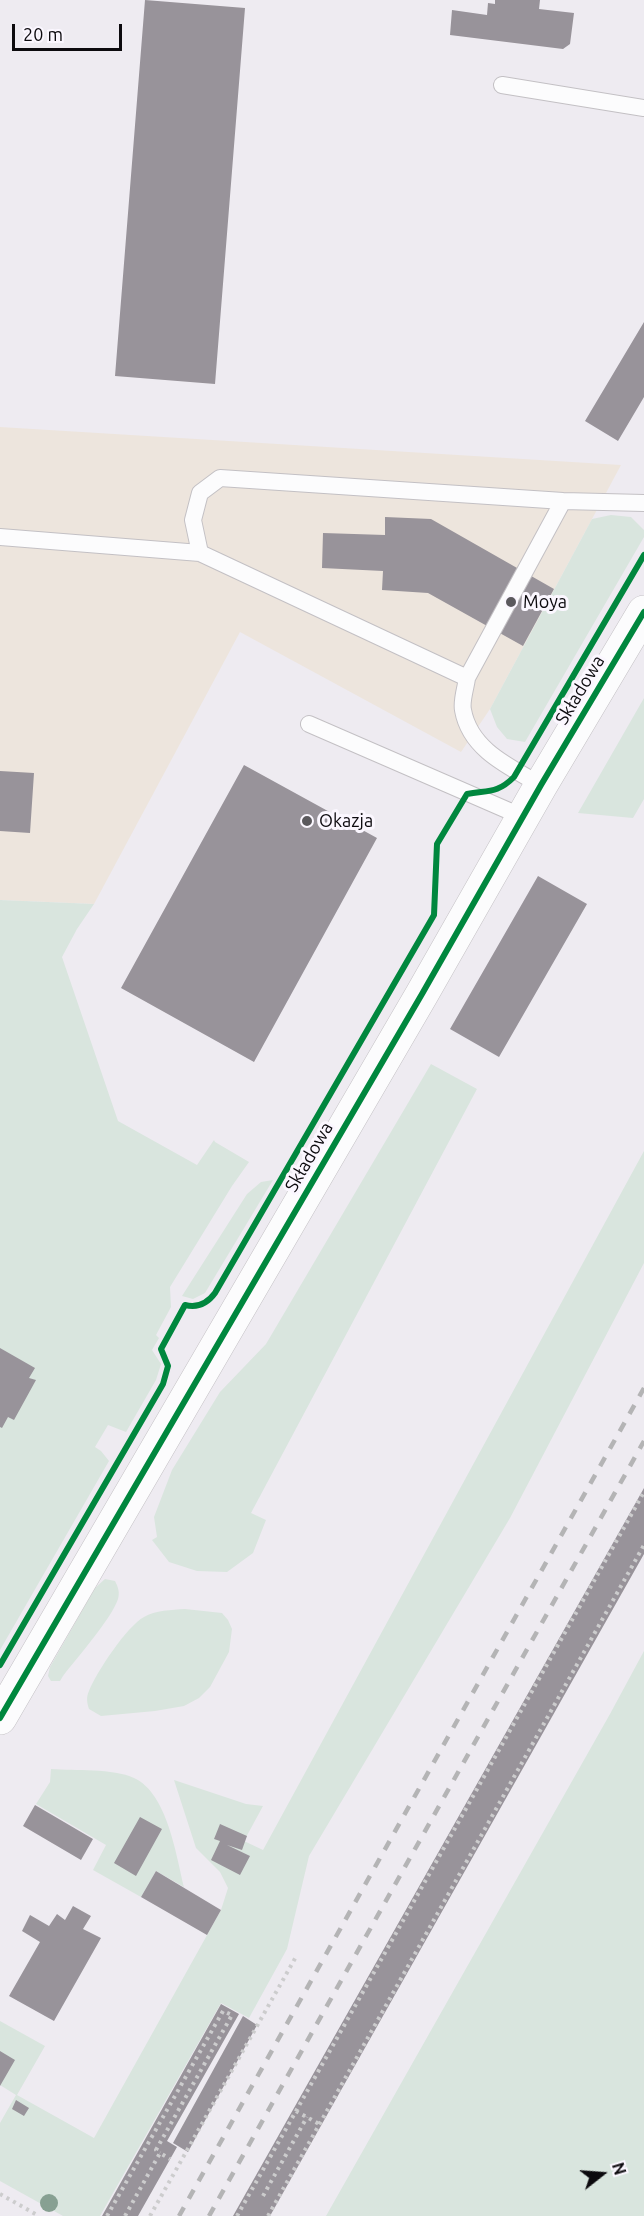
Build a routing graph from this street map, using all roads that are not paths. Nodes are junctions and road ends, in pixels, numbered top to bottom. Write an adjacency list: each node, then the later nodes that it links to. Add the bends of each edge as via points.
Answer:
1 (502, 85): 2 (lane)
2 (644, 108)
3 (564, 501): 4 (lane); 6 (lane, via 220,478 200,493 194,520); 8 (lane)
4 (644, 503)
5 (0, 537): 6 (lane)
6 (201, 553): 8 (lane)
7 (644, 612): 10 (street, Składowa)
8 (467, 678): 10 (lane, via 462,709 471,732 492,757)
9 (309, 724): 11 (lane)
10 (541, 785): 11 (street, Składowa)
11 (523, 817): 12 (street, Składowa)
12 (0, 1718)

